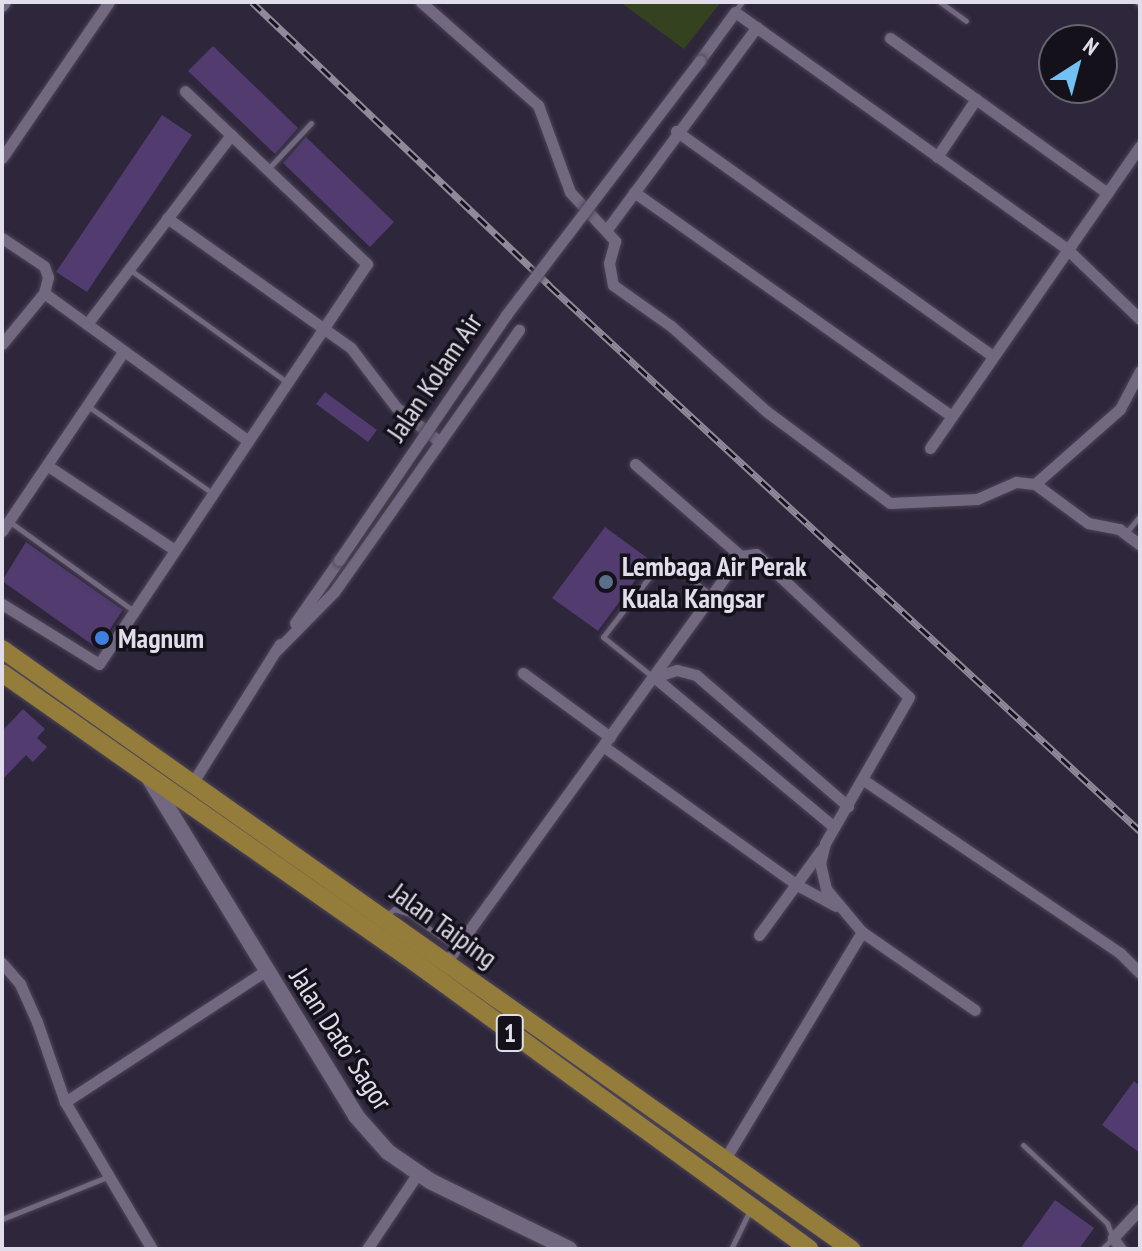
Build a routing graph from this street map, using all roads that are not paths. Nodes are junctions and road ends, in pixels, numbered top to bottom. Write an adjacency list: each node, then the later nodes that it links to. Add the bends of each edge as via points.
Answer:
1 (109, 2): 15 (street)
2 (421, 2): 20 (street, via 538,105 570,192)
3 (940, 2): 5 (lane)
4 (738, 7): 6 (street); 53 (street, Jalan Kolam Air, bridge, via 506,315)
5 (966, 21)
6 (757, 27): 11 (street); 14 (street)
7 (890, 38): 9 (street)
8 (185, 91): 12 (street)
9 (976, 99): 14 (street); 18 (street)
10 (311, 123): 16 (lane)
11 (676, 131): 17 (street); 31 (street)
12 (231, 135): 16 (street); 19 (street)
13 (1140, 146): 18 (street)
14 (937, 157): 22 (street)
15 (2, 158)
16 (267, 169): 28 (street, via 367,264)
17 (634, 192): 20 (street); 35 (street)
18 (1107, 193): 22 (street)
19 (167, 218): 23 (street); 28 (street)
20 (608, 228): 41 (street, via 615,241 609,273 621,293 671,326 766,411 890,503 977,499 1016,482)
21 (2, 238): 24 (street, via 44,266)
22 (1067, 249): 25 (street); 31 (street)
23 (129, 268): 26 (street); 33 (lane)
24 (44, 293): 26 (street); 29 (street)
25 (1140, 319)
26 (87, 324): 30 (street)
27 (519, 330): 37 (street)
28 (324, 331): 33 (street); 37 (street, via 367,364 396,407)
29 (2, 344)
30 (124, 351): 34 (street); 36 (street)
31 (993, 356): 35 (street)
32 (1140, 371): 41 (street, via 1120,409)
33 (288, 382): 36 (street)
34 (89, 407): 40 (street); 42 (lane)
35 (952, 416): 38 (street)
36 (247, 440): 42 (street)
37 (440, 442): 53 (street, via 334,592)
38 (930, 448)
39 (635, 464): 48 (street)
40 (48, 466): 44 (street); 47 (street)
41 (1035, 484): 45 (street, via 1088,523)
42 (211, 492): 47 (street)
43 (1140, 516): 45 (lane)
44 (6, 526): 51 (lane)
45 (1126, 534): 46 (street)
46 (1140, 545)
47 (172, 548): 51 (street)
48 (741, 556): 49 (street); 59 (street, via 756,554 909,697)
49 (712, 596): 56 (street); 56 (lane, via 664,558 603,637)
50 (2, 604): 51 (street, via 96,666)
51 (134, 611)
52 (2, 649): 60 (highway, Jalan Taiping / 1)
53 (277, 650): 60 (street, Jalan Kolam Air)
54 (2, 673): 58 (highway, Jalan Taiping / 1)
55 (523, 673): 57 (street)
56 (654, 677): 57 (street); 61 (street, via 677,670 696,675); 63 (street)
57 (606, 742): 65 (street); 69 (street)
58 (147, 774): 62 (highway, Jalan Taiping / 1); 71 (main road, Jalan Dato' Sagor)
59 (865, 781): 61 (street); 72 (street, via 1120,953)
60 (193, 782): 62 (highway); 69 (highway, Jalan Taiping / 1, via 385,917)
61 (848, 806): 63 (street)
62 (210, 819): 73 (highway, Jalan Taiping / 1)
63 (834, 827): 64 (street)
64 (825, 843): 65 (street); 66 (street, via 820,863 826,889)
65 (797, 885): 66 (street); 68 (street)
66 (841, 908): 67 (street)
67 (862, 932): 74 (street); 77 (street)
68 (759, 935)
69 (451, 954): 73 (highway); 77 (highway, Jalan Taiping / 1)
70 (2, 963): 75 (street, via 32,1010)
71 (265, 971): 75 (street); 78 (main road, Jalan Dato' Sagor, via 356,1116 388,1152)
72 (1140, 973)
73 (469, 1002): 80 (highway, Jalan Taiping / 1)
74 (975, 1010)
75 (65, 1102): 79 (street)
76 (1023, 1145): 83 (lane, via 1107,1223)
77 (725, 1159): 80 (highway); 89 (highway, Jalan Taiping / 1)
78 (418, 1173): 85 (street); 86 (main road, Jalan Dato' Sagor)
79 (108, 1176): 82 (lane); 84 (street)
80 (747, 1204): 87 (lane); 88 (highway, Jalan Taiping / 1)
81 (1140, 1209): 83 (street)
82 (2, 1219)
83 (1113, 1238): 90 (lane); 91 (street)
84 (152, 1249)
85 (367, 1249)
86 (569, 1249)
87 (731, 1249)
88 (809, 1249)
89 (851, 1249)
90 (1102, 1249)
91 (1121, 1249)

